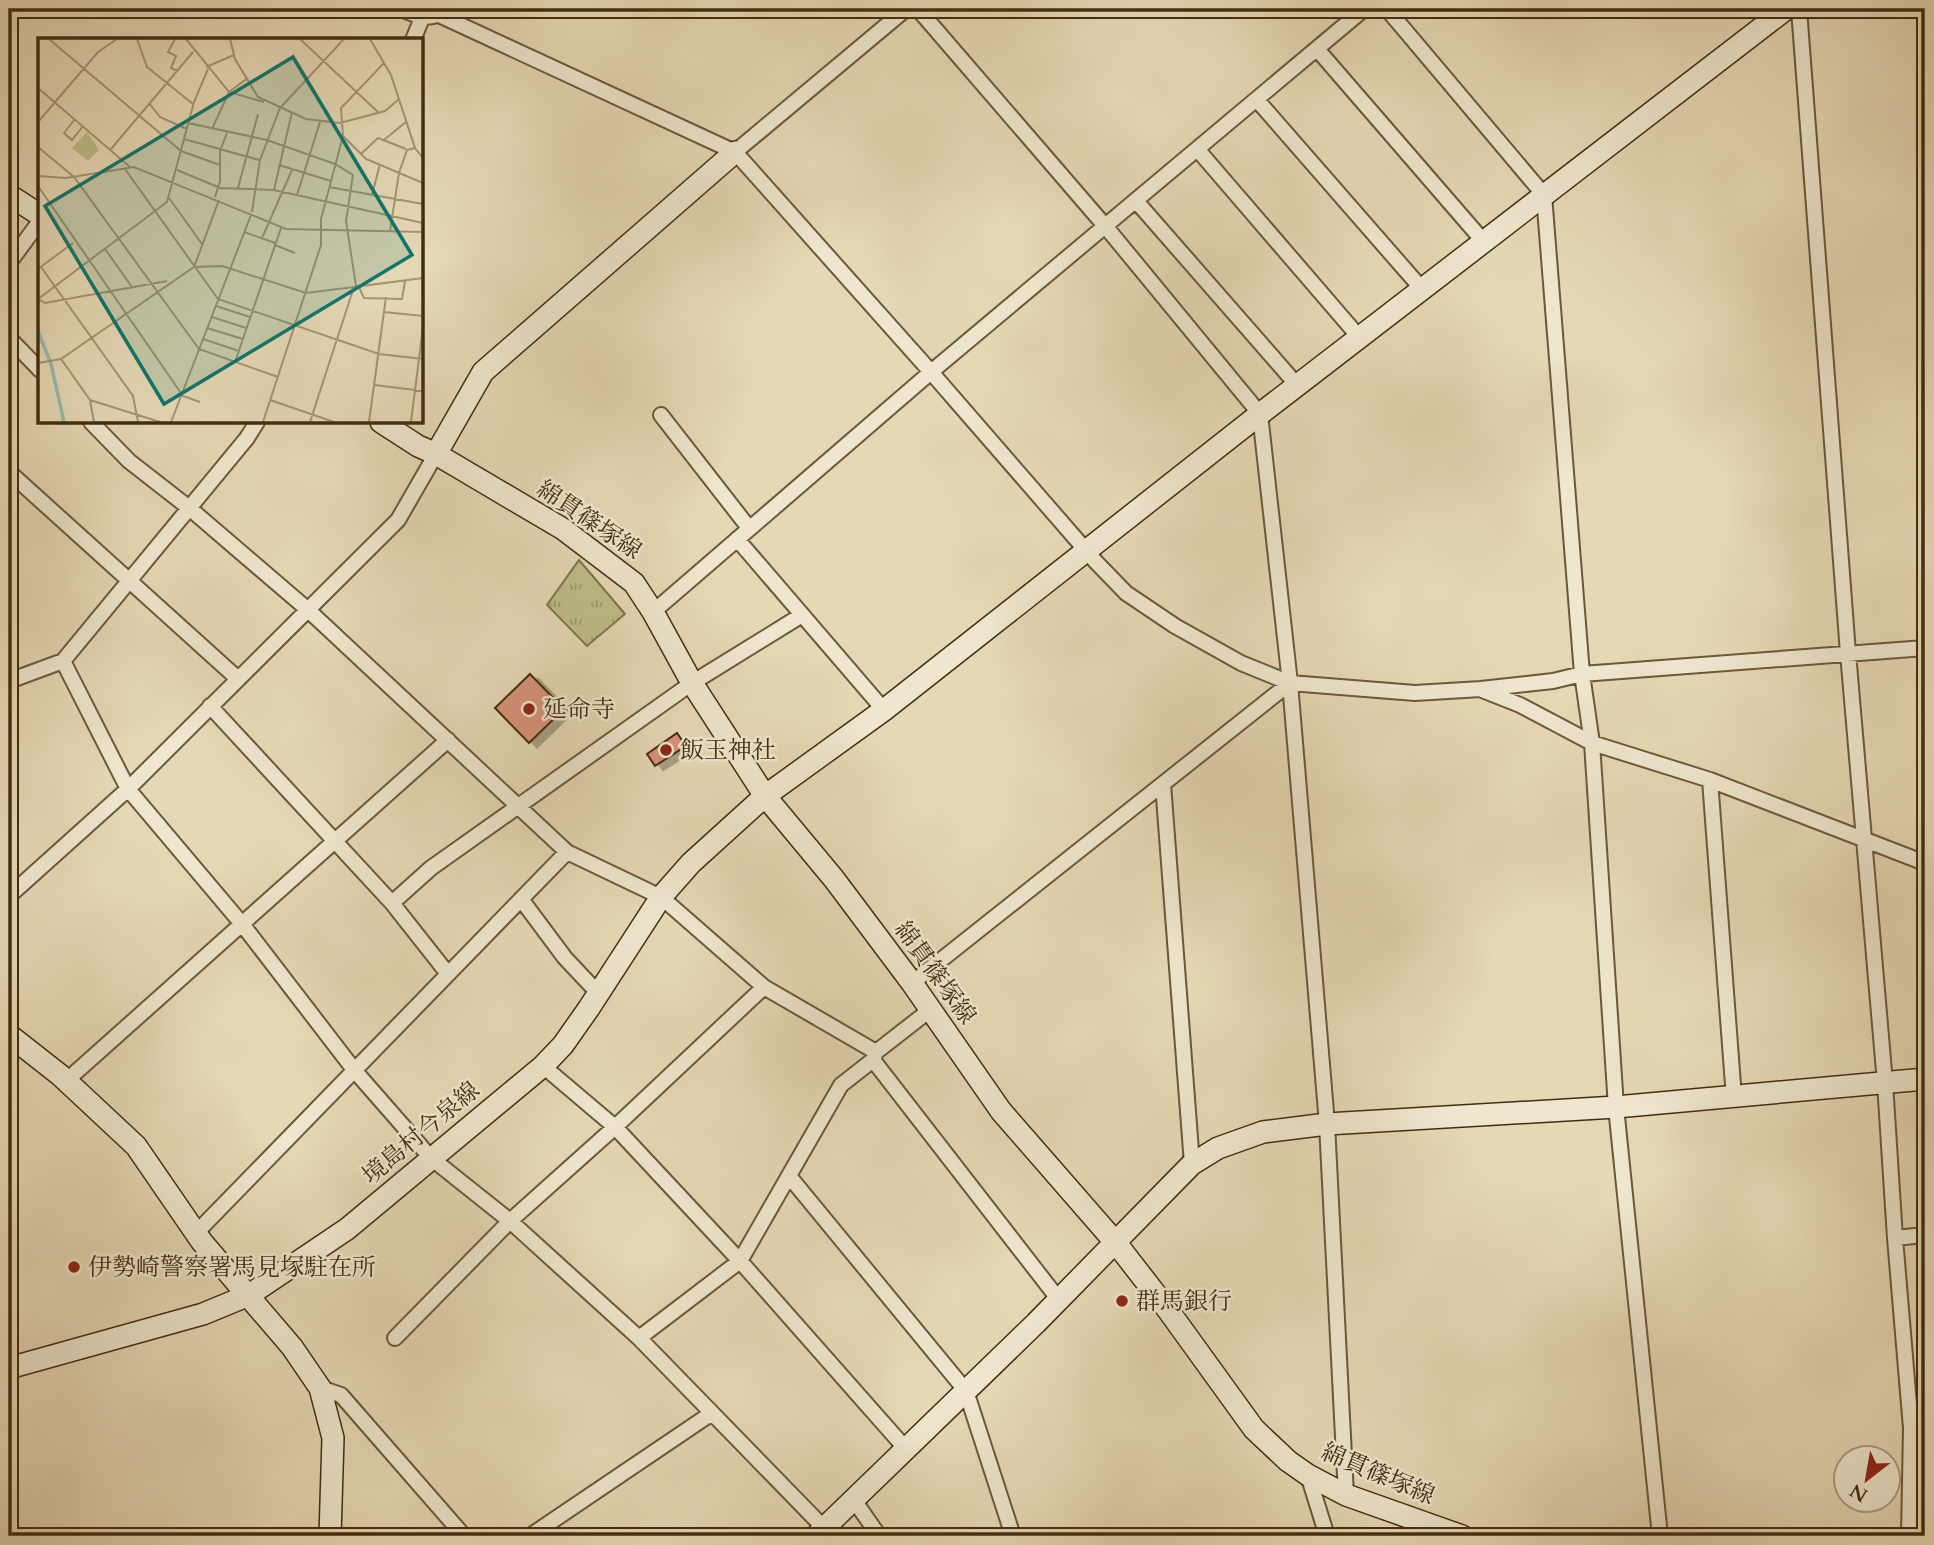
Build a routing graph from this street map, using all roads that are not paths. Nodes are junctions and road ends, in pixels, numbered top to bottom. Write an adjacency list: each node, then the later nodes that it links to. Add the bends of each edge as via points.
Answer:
1 (906, 9): 13 (street)
2 (918, 9): 19 (street)
3 (1364, 9): 10 (street)
4 (1387, 9): 15 (street)
5 (1786, 9): 15 (street, 境島村今泉線)
6 (1799, 9): 44 (street)
7 (411, 12): 8 (street); 9 (street)
8 (443, 12): 13 (street)
9 (412, 38)
10 (1317, 49): 11 (street); 20 (street)
11 (1257, 100): 12 (street); 22 (street)
12 (1198, 150): 16 (street); 23 (street)
13 (735, 152): 26 (street); 33 (street, via 483,372)
14 (9, 195): 17 (street)
15 (1544, 195): 20 (street, 境島村今泉線); 46 (street)
16 (1137, 202): 19 (street); 27 (street)
17 (38, 214)
18 (38, 224): 21 (street)
19 (1106, 228): 26 (street); 28 (street)
20 (1484, 242): 22 (street, 境島村今泉線)
21 (9, 263)
22 (1422, 289): 23 (street, 境島村今泉線)
23 (1359, 337): 27 (street, 境島村今泉線)
24 (9, 338): 25 (street)
25 (38, 368)
26 (932, 372): 36 (street); 38 (street)
27 (1297, 385): 28 (street, 境島村今泉線)
28 (1260, 414): 38 (street, 境島村今泉線); 50 (street)
29 (661, 415): 36 (street)
30 (93, 424): 35 (street, via 129,461)
31 (256, 424): 35 (street)
32 (384, 424): 33 (street, 綿貫篠塚線)
33 (436, 454): 40 (street, via 398,520); 41 (street, 綿貫篠塚線, via 563,529 634,583)
34 (12, 482): 39 (street)
35 (188, 507): 39 (street); 40 (street)
36 (749, 528): 37 (street)
37 (737, 539): 41 (street); 42 (street)
38 (1086, 550): 50 (street, via 1126,593 1165,620 1241,663); 53 (street, 境島村今泉線)
39 (129, 582): 45 (street); 47 (street)
40 (307, 609): 47 (street); 54 (street)
41 (653, 612): 49 (street, 綿貫篠塚線)
42 (803, 615): 49 (street); 53 (street)
43 (1925, 648): 44 (street)
44 (1848, 653): 46 (street); 61 (street)
45 (63, 661): 48 (street); 58 (street)
46 (1582, 674): 51 (street); 55 (street)
47 (237, 678): 52 (street)
48 (9, 681)
49 (692, 683): 59 (street, 綿貫篠塚線); 60 (street)
50 (1290, 683): 51 (street, via 1415,693); 57 (street); 84 (street)
51 (1481, 690): 55 (street)
52 (210, 706): 58 (street); 62 (street)
53 (884, 710): 59 (street, 境島村今泉線)
54 (447, 740): 60 (street); 62 (street)
55 (1592, 743): 56 (street); 83 (street)
56 (1710, 780): 61 (street); 82 (street)
57 (1163, 784): 71 (street); 87 (street)
58 (128, 789): 65 (street); 69 (street)
59 (765, 796): 66 (street, 境島村今泉線); 71 (street, 綿貫篠塚線)
60 (518, 806): 63 (street); 68 (street, via 431,868)
61 (1864, 840): 64 (street); 81 (street)
62 (334, 841): 68 (street); 69 (street)
63 (567, 852): 66 (street); 67 (street)
64 (1925, 863)
65 (9, 896)
66 (661, 897): 72 (street); 73 (street, 境島村今泉線)
67 (521, 898): 70 (street); 73 (street, via 565,958)
68 (392, 903): 70 (street)
69 (243, 924): 78 (street); 80 (street)
70 (448, 974): 78 (street)
71 (912, 983): 74 (street, 綿貫篠塚線)
72 (764, 987): 76 (street); 85 (street)
73 (599, 994): 77 (street, 境島村今泉線)
74 (930, 1010): 76 (street); 93 (street, 綿貫篠塚線, via 1000,1111)
75 (9, 1035): 80 (street)
76 (875, 1056): 88 (street, via 841,1086); 96 (street)
77 (543, 1066): 85 (street); 86 (street, 境島村今泉線)
78 (355, 1071): 86 (street); 90 (street)
79 (1925, 1079): 81 (street)
80 (66, 1081): 90 (street, via 136,1146)
81 (1885, 1083): 82 (street); 92 (street)
82 (1734, 1098): 83 (street)
83 (1616, 1107): 84 (street); 115 (street)
84 (1327, 1124): 87 (street, via 1263,1132 1218,1148); 105 (street)
85 (615, 1127): 89 (street); 94 (street)
86 (431, 1158): 89 (street); 95 (street, 境島村今泉線, via 347,1229)
87 (1192, 1164): 93 (street)
88 (789, 1176): 94 (street); 101 (street)
89 (510, 1220): 97 (street); 98 (street)
90 (196, 1233): 95 (street)
91 (1925, 1235): 92 (street)
92 (1895, 1238): 116 (street, via 1911,1429)
93 (1116, 1243): 101 (street); 104 (street, 綿貫篠塚線, via 1254,1429)
94 (740, 1261): 98 (street); 103 (street)
95 (248, 1295): 99 (street, 境島村今泉線, via 203,1314); 100 (street)
96 (1056, 1296)
97 (395, 1338)
98 (639, 1338): 102 (street)
99 (9, 1368)
100 (320, 1388): 108 (street, via 333,1438); 109 (street, via 341,1395)
101 (966, 1391): 103 (street); 112 (street)
102 (712, 1413): 107 (street); 110 (street)
103 (906, 1449): 106 (street)
104 (1308, 1475): 105 (street, 綿貫篠塚線); 113 (street)
105 (1346, 1495): 114 (street, 綿貫篠塚線)
106 (853, 1500): 107 (street); 111 (street)
107 (820, 1532)
108 (330, 1536)
109 (464, 1536)
110 (530, 1536)
111 (879, 1536)
112 (1013, 1536)
113 (1327, 1536)
114 (1462, 1536)
115 (1660, 1536)
116 (1909, 1536)

